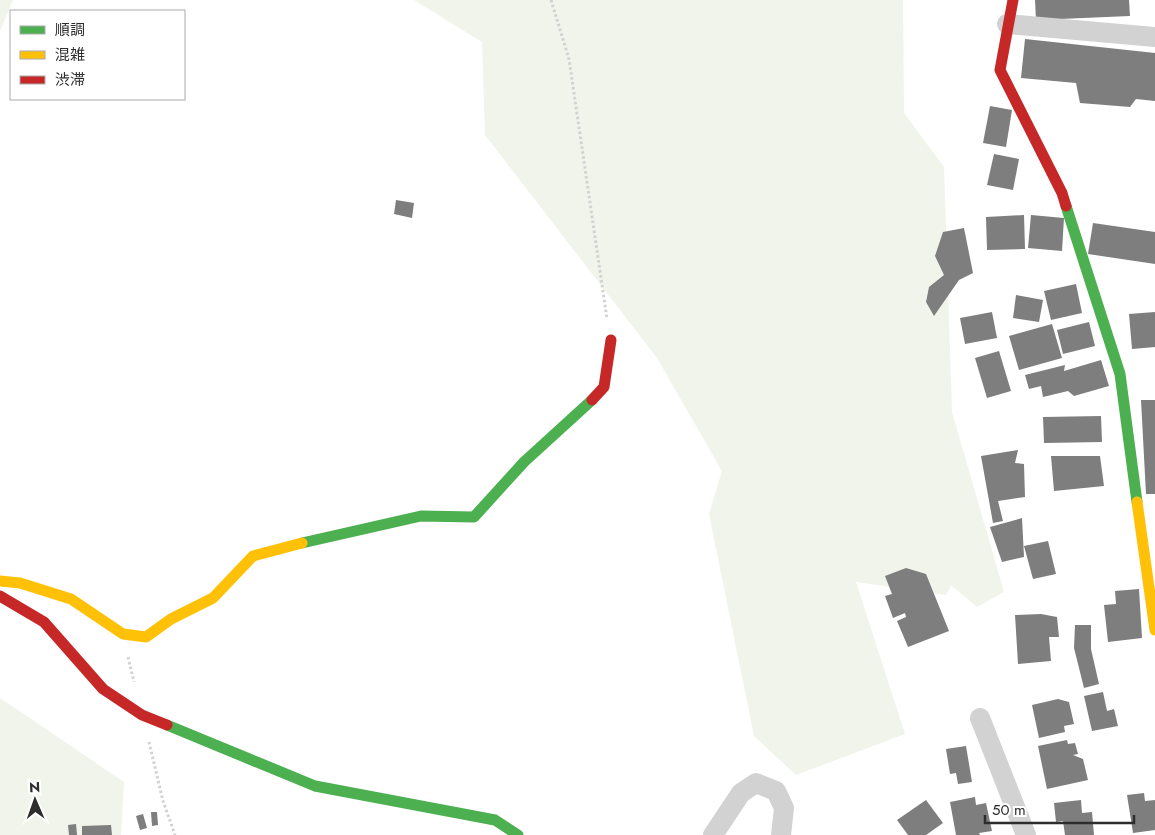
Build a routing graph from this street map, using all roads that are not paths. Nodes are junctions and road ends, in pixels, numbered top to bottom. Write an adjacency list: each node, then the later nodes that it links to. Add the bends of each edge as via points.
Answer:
1 (1013, 0): 2 (street)
2 (1007, 24): 3 (street); 7 (street, via 1000,70 1062,193 1120,374)
3 (1155, 38)
4 (611, 340): 5 (street, via 604,387 584,410 524,462 474,517 421,516 253,556 213,598 171,619 146,637 123,634 71,599)
5 (0, 581)
6 (0, 596): 9 (street, via 44,622 103,689 142,715 314,786 495,820)
7 (1155, 630)
8 (980, 718): 12 (street)
9 (518, 835)
10 (713, 835): 11 (street, via 741,793 756,783 776,791 784,808)
11 (781, 835)
12 (1026, 835)

